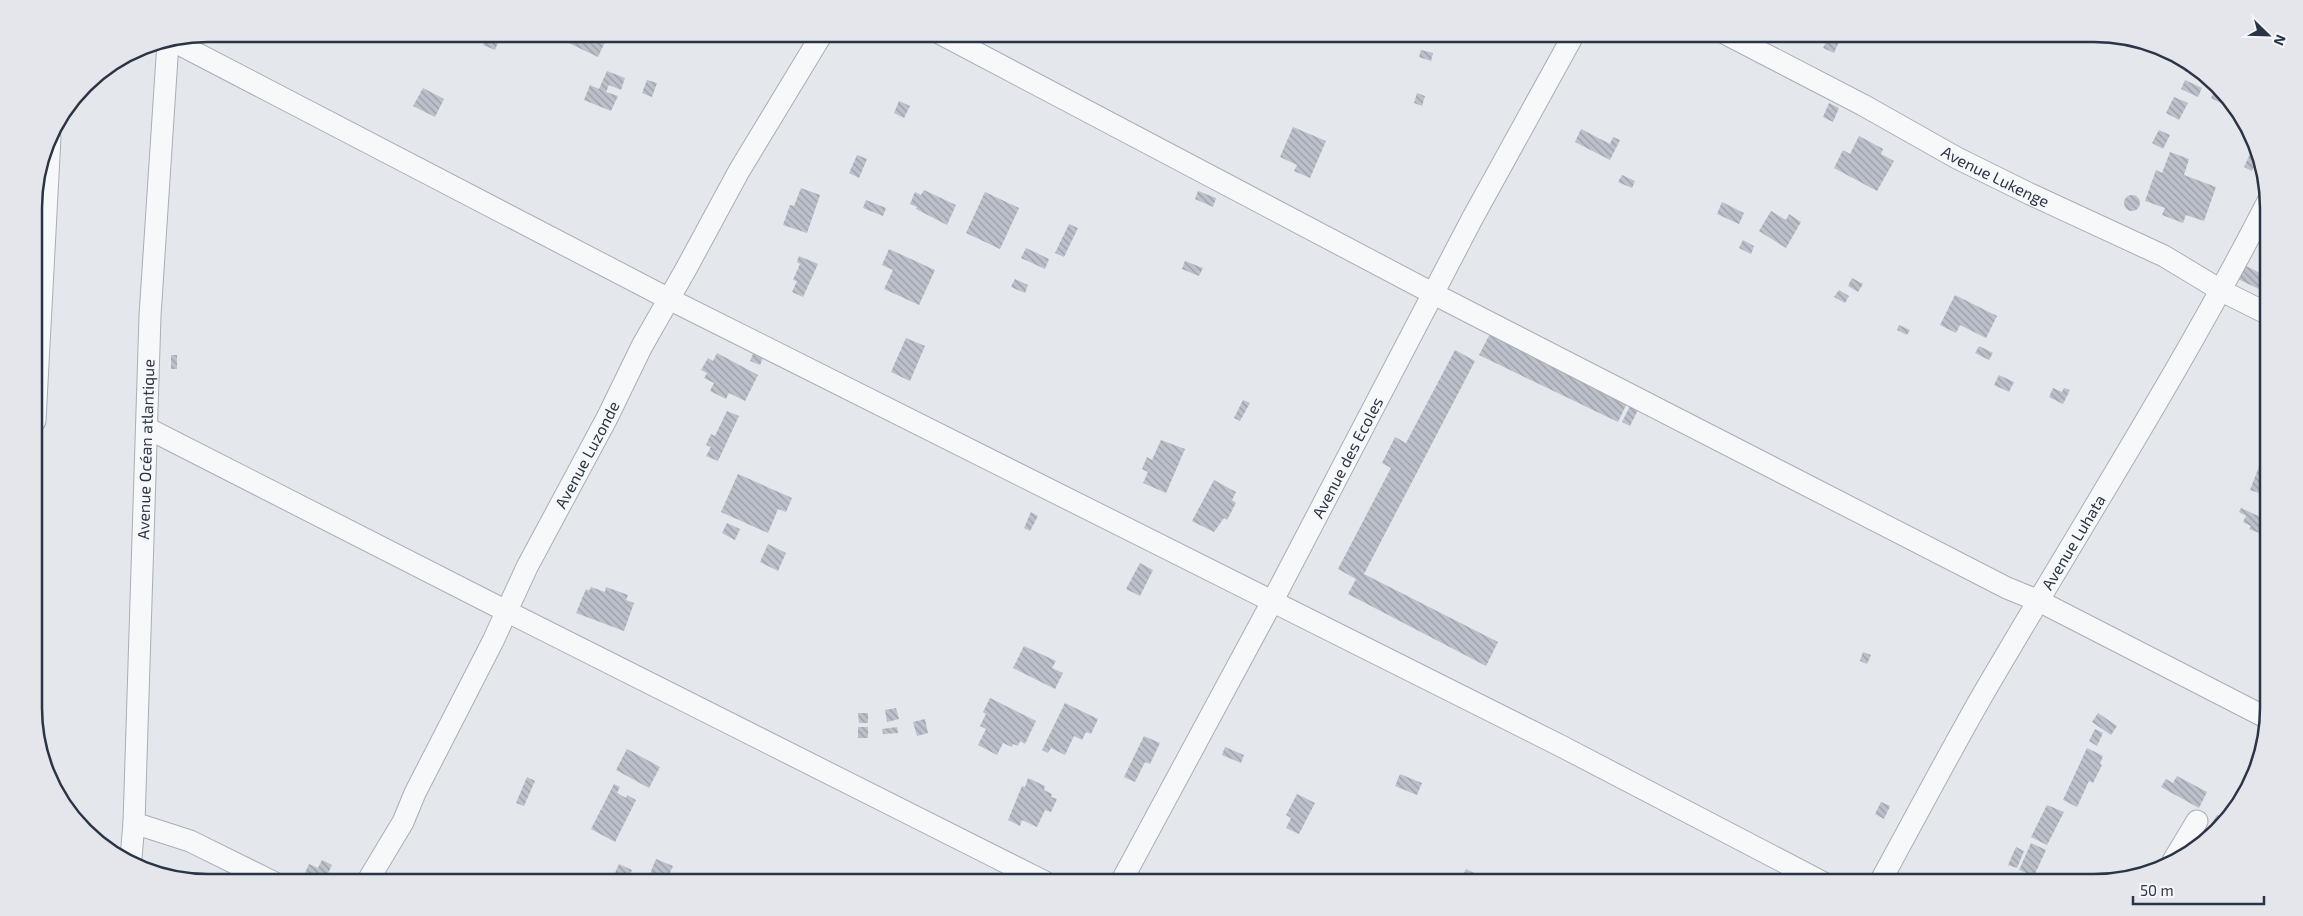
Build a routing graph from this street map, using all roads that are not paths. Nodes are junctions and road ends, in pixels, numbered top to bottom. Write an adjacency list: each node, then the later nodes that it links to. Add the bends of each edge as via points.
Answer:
1 (1569, 42): 11 (street, Avenue des Ecoles)
2 (1742, 42): 10 (street, Avenue Lukenge, via 1965,162 2164,256)
3 (817, 43): 12 (street, Avenue Luzonde, via 738,171)
4 (957, 43): 11 (street)
5 (181, 45): 12 (street)
6 (168, 48): 14 (street, Avenue Océan atlantique, via 150,316)
7 (49, 164): 9 (street)
8 (2260, 217): 10 (street, Avenue Luhata)
9 (43, 272)
10 (2222, 291): 13 (street, Avenue Lukenge); 15 (street, Avenue Luhata)
11 (1432, 293): 15 (street, via 1998,584); 16 (street, Avenue des Ecoles)
12 (669, 299): 16 (street); 17 (street, Avenue Luzonde, via 527,567)
13 (2260, 310)
14 (148, 428): 17 (street); 20 (street, Avenue Océan atlantique)
15 (2039, 601): 18 (street); 24 (street, Avenue Luhata, via 1927,792)
16 (1272, 602): 23 (street); 28 (street, Avenue des Ecoles)
17 (508, 612): 26 (street, Avenue Luzonde, via 403,822); 27 (street)
18 (2260, 714)
19 (2197, 821): 21 (street)
20 (134, 823): 22 (street, Avenue Océan atlantique); 25 (street, via 190,841)
21 (2180, 849)
22 (131, 854)
23 (1805, 873)
24 (1885, 873)
25 (257, 874)
26 (372, 874)
27 (1028, 874)
28 (1127, 874)

